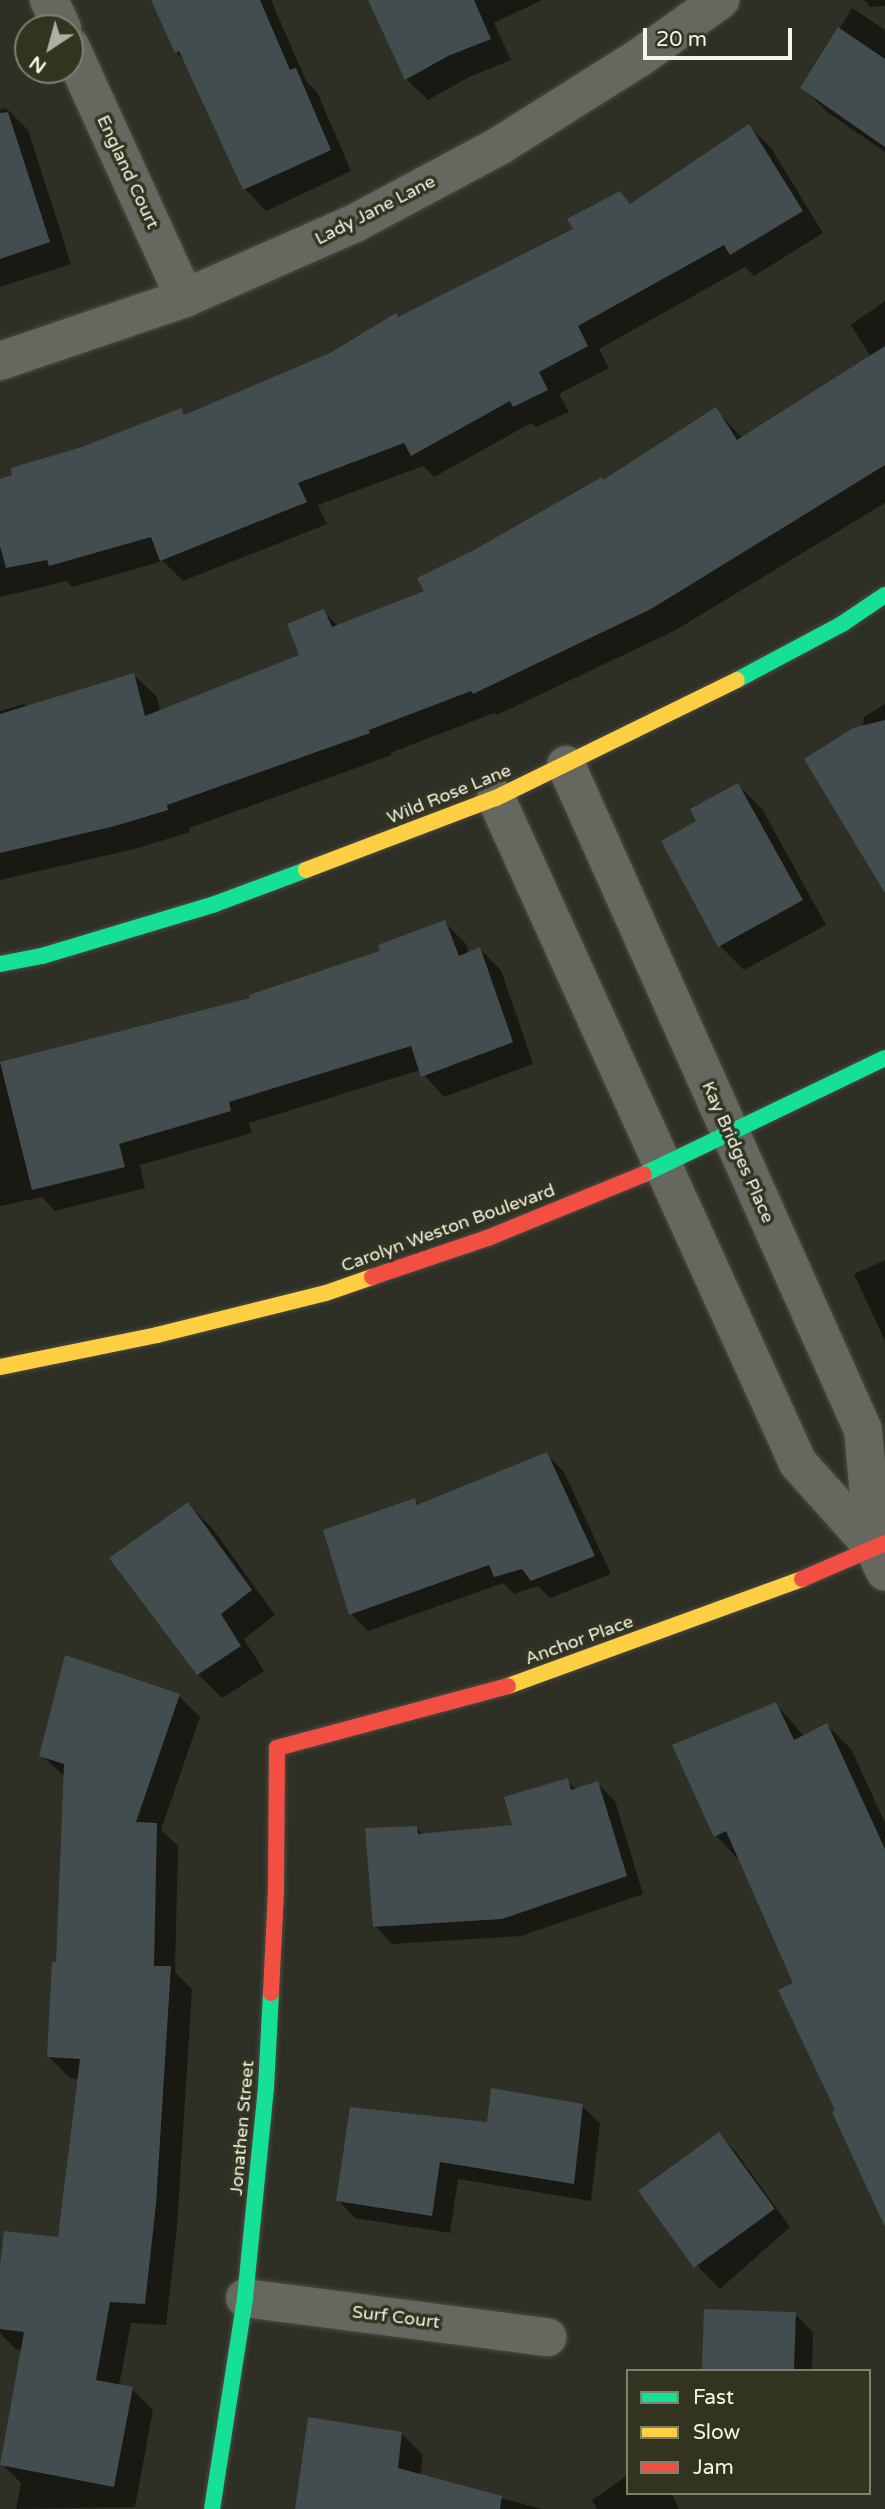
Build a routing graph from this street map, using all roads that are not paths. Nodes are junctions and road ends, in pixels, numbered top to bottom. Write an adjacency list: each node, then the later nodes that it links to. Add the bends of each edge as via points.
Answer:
1 (720, 0): 3 (street, Lady Jane Lane, via 639,58 499,146 355,223)
2 (84, 77): 3 (street, England Court)
3 (185, 298): 4 (street, Lady Jane Lane)
4 (0, 361)
5 (885, 595): 6 (street, Wild Rose Lane, via 842,624)
6 (566, 765): 7 (street, Wild Rose Lane); 10 (street, Kay Bridges Place)
7 (496, 798): 8 (street, Wild Rose Lane, via 215,904 42,956); 11 (street)
8 (0, 964)
9 (885, 1058): 10 (street, Carolyn Weston Boulevard)
10 (730, 1133): 11 (street, Carolyn Weston Boulevard); 13 (street, Kay Bridges Place, via 863,1430)
11 (662, 1166): 12 (street, Carolyn Weston Boulevard, via 490,1237 326,1293 158,1335); 13 (street, via 798,1463)
12 (0, 1367)
13 (881, 1554): 14 (street, Anchor Place, via 509,1686)
14 (277, 1748): 15 (street, Jonathen Street, via 276,1891 266,2088)
15 (245, 2298): 16 (street, Surf Court); 17 (street, Jonathen Street)
16 (547, 2337)
17 (212, 2509)

